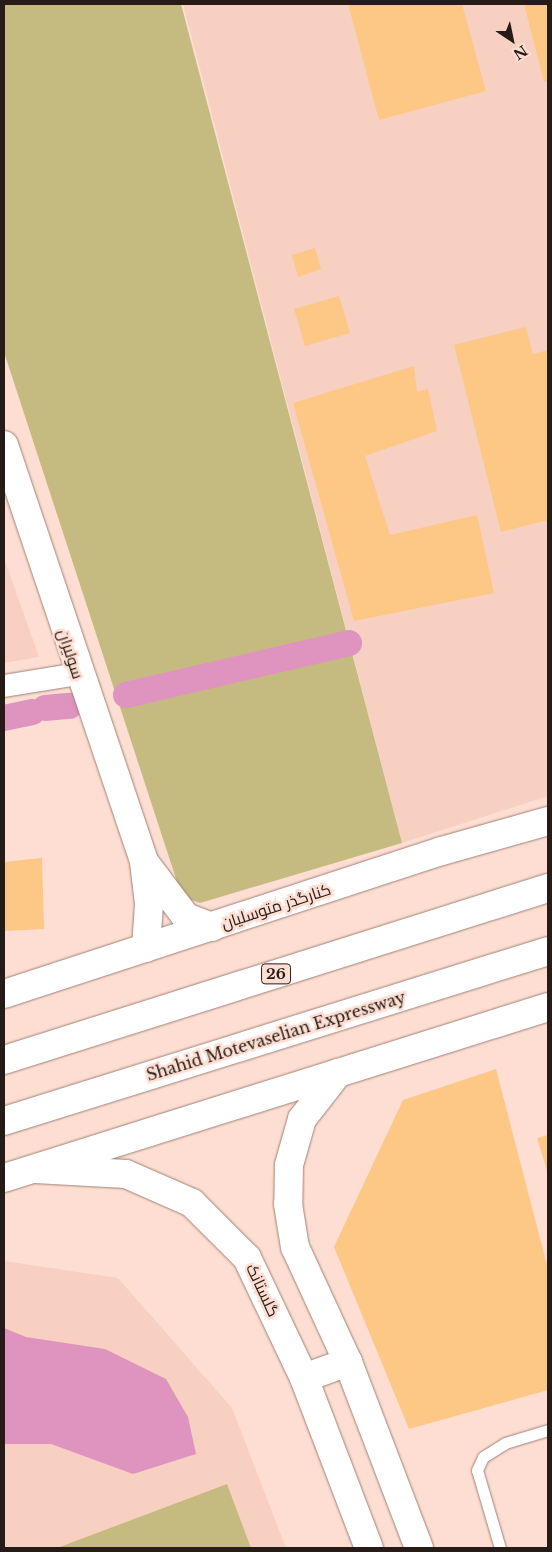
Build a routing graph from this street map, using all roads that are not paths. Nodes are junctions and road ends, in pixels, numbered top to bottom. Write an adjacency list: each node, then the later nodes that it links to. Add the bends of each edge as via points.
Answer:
1 (4, 445): 2 (main road, سولیران)
2 (77, 674): 3 (street); 5 (main road, سولیران)
3 (4, 686)
4 (548, 821): 7 (main road, کنارگذر متوسلیان)
5 (144, 862): 7 (main road, via 186,917); 8 (main road, via 149,904)
6 (548, 888): 12 (main road, 26)
7 (212, 927): 8 (main road, کنارگذر متوسلیان)
8 (146, 948): 10 (main road, کنارگذر متوسلیان)
9 (548, 951): 14 (main road, Shahid Motevaselian Expressway)
10 (4, 994)
11 (548, 1007): 13 (main road)
12 (4, 1060)
13 (338, 1073): 15 (main road); 17 (main road, via 302,1119 289,1165 288,1204 296,1247)
14 (4, 1122)
15 (32, 1169): 16 (main road); 18 (main road, گلستانک, via 126,1174 192,1203 247,1258)
16 (4, 1178)
17 (348, 1362): 18 (main road); 21 (main road)
18 (304, 1378): 20 (main road, گلستانک)
19 (548, 1430): 22 (lane, via 505,1443 483,1457 477,1470)
20 (369, 1548)
21 (419, 1548)
22 (500, 1548)

